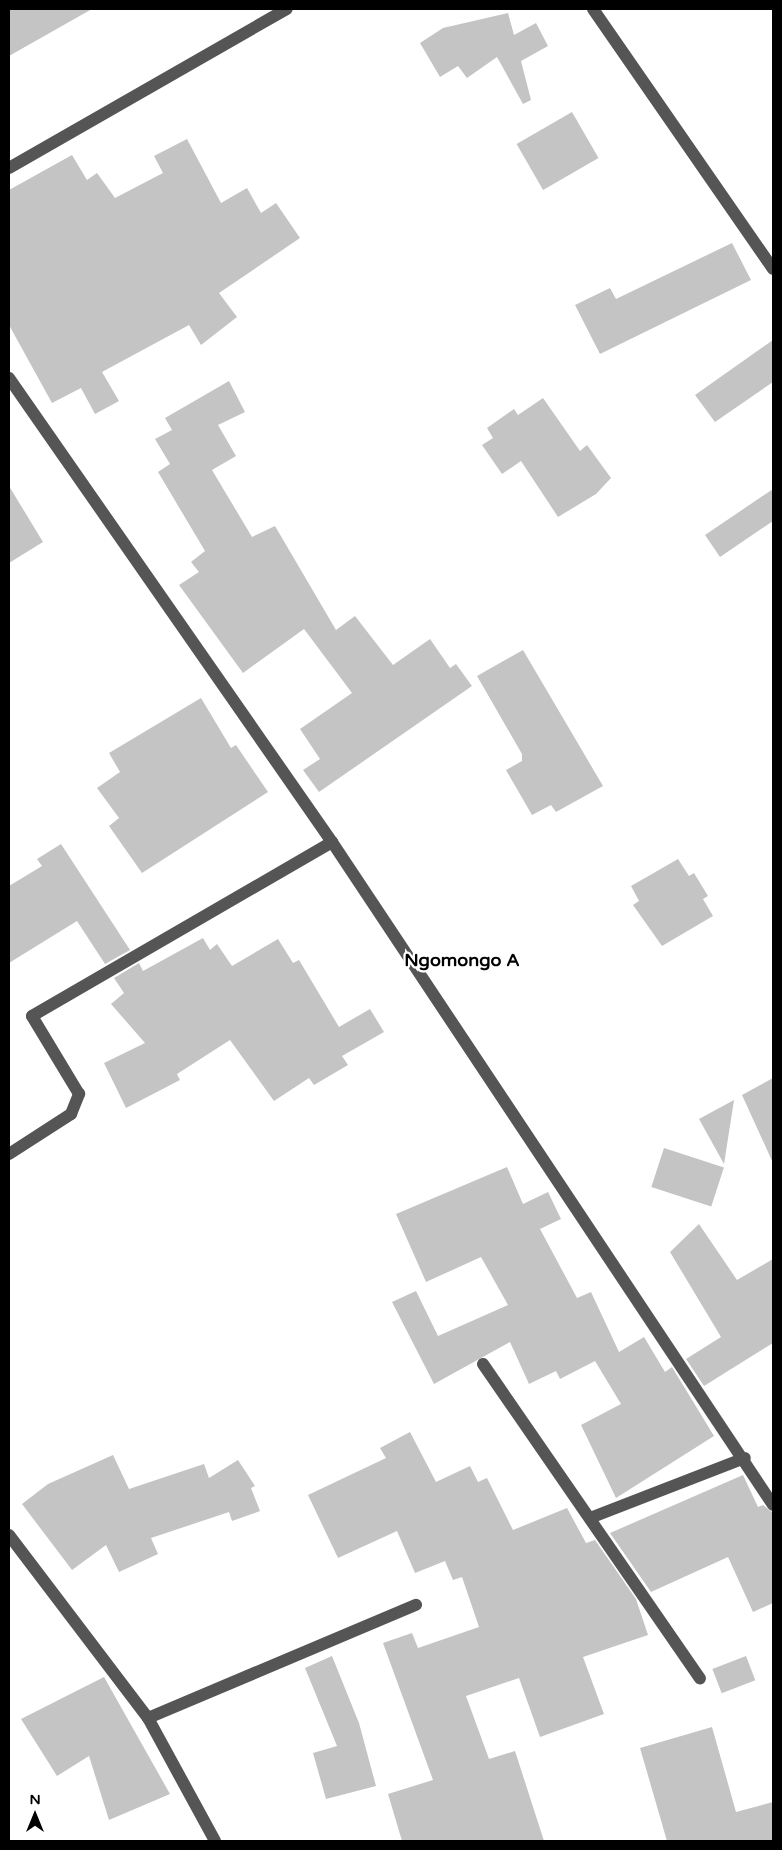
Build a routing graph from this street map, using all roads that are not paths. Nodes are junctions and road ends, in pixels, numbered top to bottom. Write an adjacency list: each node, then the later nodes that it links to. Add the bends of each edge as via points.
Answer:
1 (287, 9): 3 (street)
2 (593, 9): 4 (street)
3 (9, 168)
4 (773, 269)
5 (9, 378): 6 (street)
6 (332, 842): 7 (street, via 32,1016 79,1094 71,1114); 9 (street)
7 (9, 1154)
8 (483, 1364): 11 (street)
9 (745, 1458): 10 (street); 11 (street)
10 (773, 1505)
11 (590, 1518): 14 (street)
12 (9, 1536): 15 (street)
13 (416, 1605): 15 (street)
14 (700, 1678)
15 (148, 1718): 16 (street)
16 (215, 1841)

